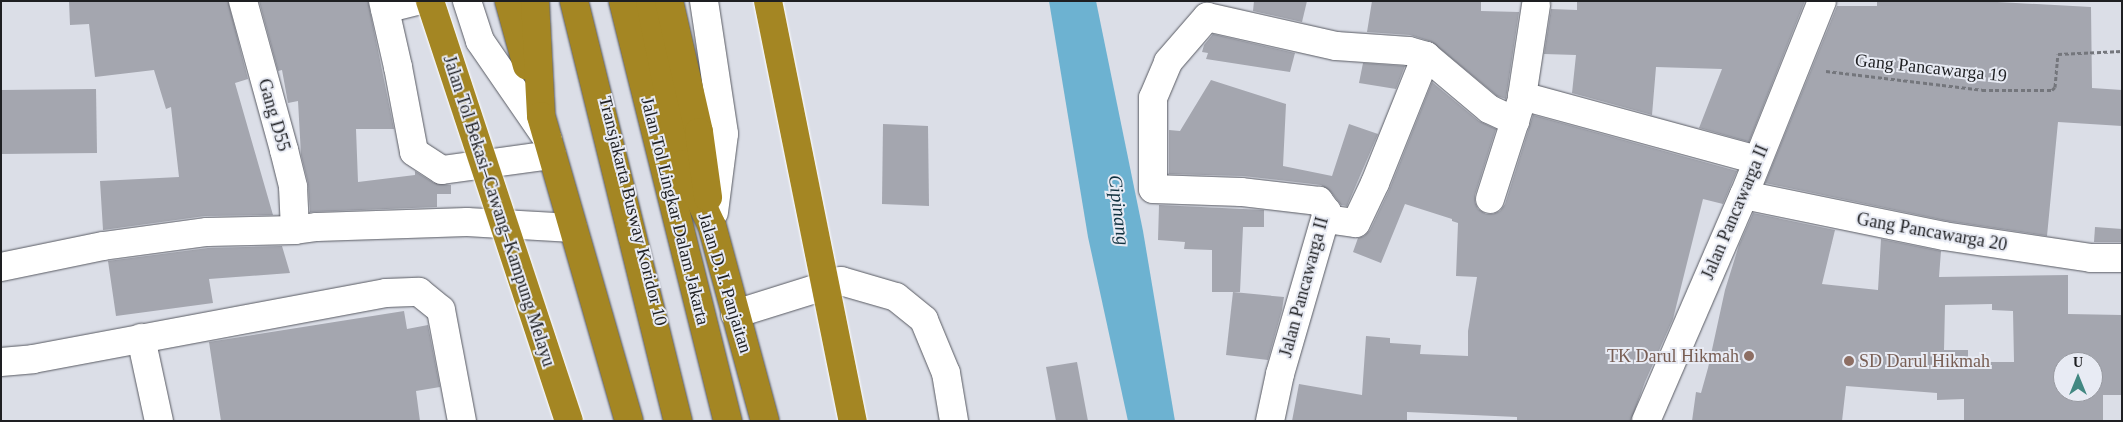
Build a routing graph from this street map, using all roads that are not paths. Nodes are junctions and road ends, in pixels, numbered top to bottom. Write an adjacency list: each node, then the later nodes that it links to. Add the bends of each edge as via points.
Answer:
1 (243, 1): 28 (street, Gang D55, via 293,187)
2 (417, 1): 16 (street)
3 (430, 1): 36 (highway, Jalan Tol Bekasi–Cawang–Kampung Melayu, bridge)
4 (467, 1): 21 (street, via 480,41)
5 (510, 1): 21 (highway)
6 (535, 1): 21 (highway)
7 (574, 1): 38 (highway)
8 (581, 1): 39 (street, Transjakarta Busway Koridor 10, via 635,224)
9 (623, 1): 40 (highway, Jalan Tol Lingkar Dalam Jakarta)
10 (635, 1): 41 (street)
11 (650, 1): 26 (highway, Jalan D. I. Panjaitan, via 683,164)
12 (669, 1): 26 (highway, via 699,132)
13 (704, 1): 26 (street, via 724,134)
14 (768, 1): 43 (highway, bridge)
15 (1822, 1): 22 (street, Jalan Pancawarga II)
16 (384, 5): 21 (street, via 414,152 442,170)
17 (1536, 5): 20 (street)
18 (1203, 9): 19 (street, via 1336,46 1390,48); 25 (street, Jalan Pancawarga II, via 1168,62 1153,98 1153,189 1241,192 1319,201 1327,212)
19 (1426, 56): 20 (street, via 1490,109); 25 (street, via 1375,184 1356,222)
20 (1519, 109): 22 (street); 24 (street)
21 (547, 137): 27 (highway)
22 (1757, 160): 23 (street, Jalan Pancawarga II)
23 (1744, 195): 29 (street, Gang Pancawarga 20, via 1944,236 2091,258); 46 (street, Jalan Pancawarga II)
24 (1490, 199)
25 (1326, 219): 45 (street, Jalan Pancawarga II, via 1280,374)
26 (712, 226): 31 (highway, Jalan D. I. Panjaitan)
27 (573, 228): 28 (street, via 467,222); 37 (highway)
28 (295, 230): 30 (street, via 207,232 103,246)
29 (2122, 258)
30 (1, 267)
31 (735, 314): 42 (highway, Jalan D. I. Panjaitan); 44 (street, via 841,281 896,297 924,320 946,373)
32 (141, 338): 33 (street); 34 (street); 35 (street, via 386,293 419,292 441,310)
33 (1, 362)
34 (159, 421)
35 (462, 421)
36 (568, 421)
37 (629, 421)
38 (678, 421)
39 (688, 421)
40 (728, 421)
41 (741, 421)
42 (765, 421)
43 (853, 421)
44 (954, 421)
45 (1270, 421)
46 (1646, 421)

